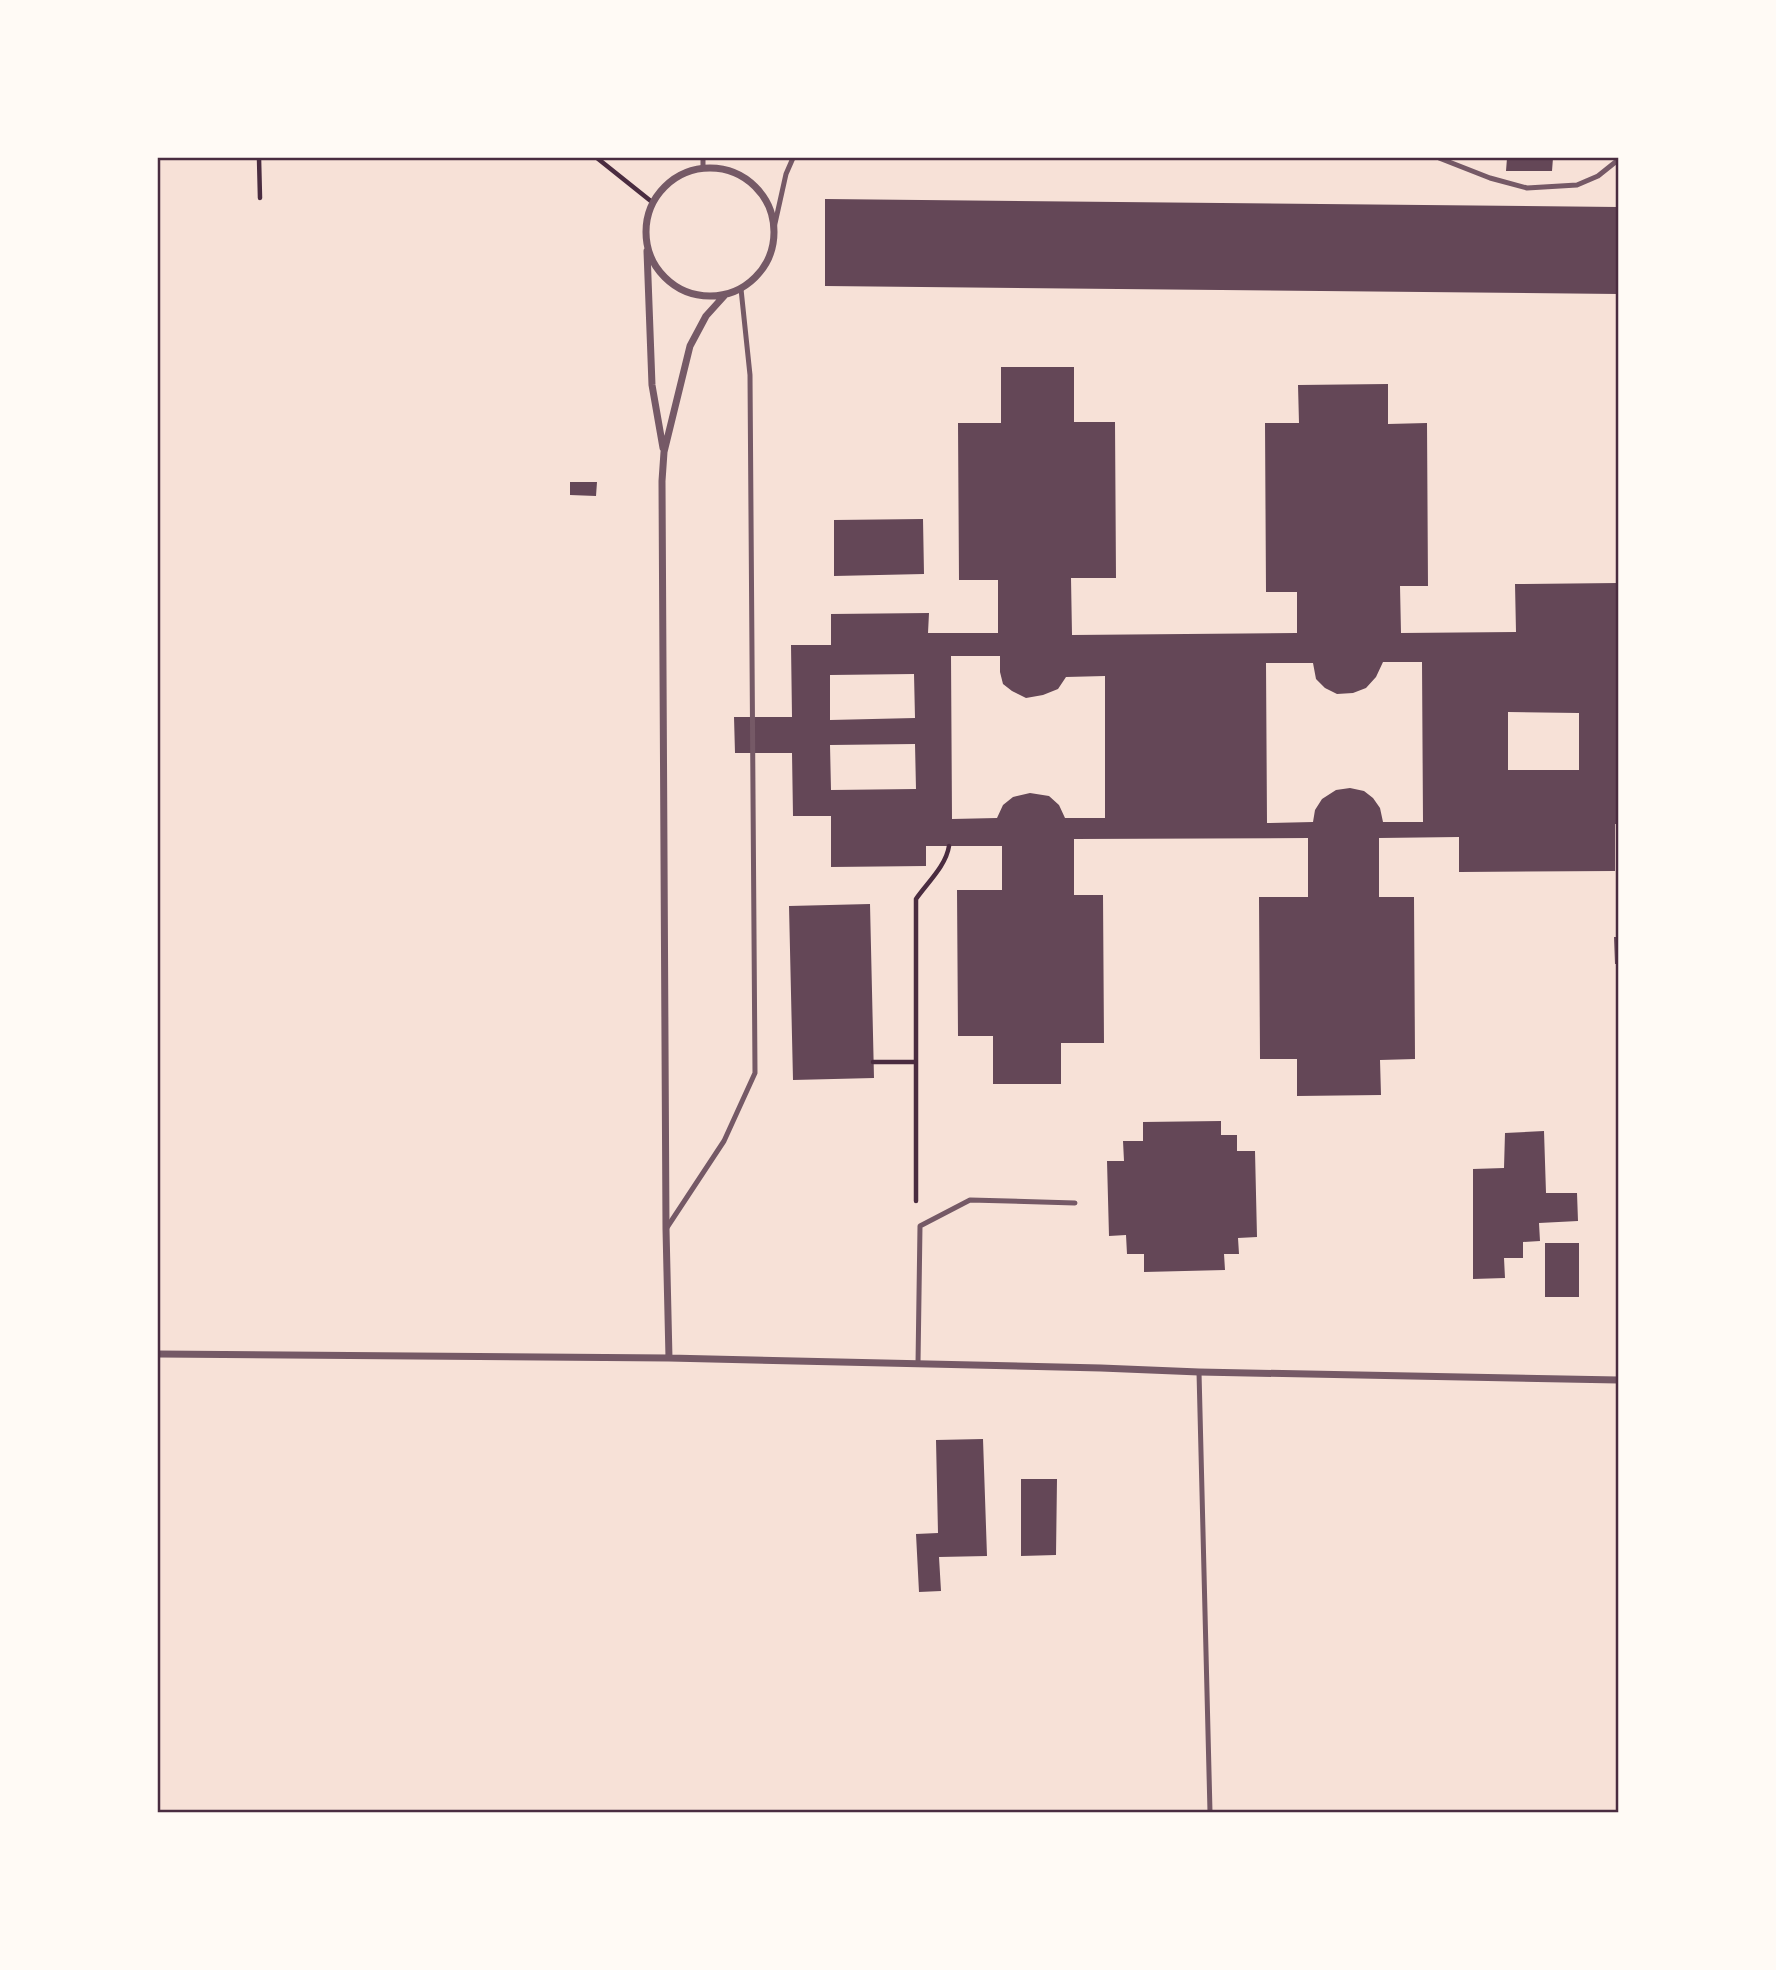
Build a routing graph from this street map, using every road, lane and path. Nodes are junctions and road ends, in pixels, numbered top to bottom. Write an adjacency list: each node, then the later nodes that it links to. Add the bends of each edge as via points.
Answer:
1 (259, 158): 8 (path)
2 (597, 158): 9 (path)
3 (703, 158): 7 (lane)
4 (793, 158): 10 (lane)
5 (1439, 158): 6 (lane, via 1527,188 1577,185)
6 (1619, 160)
7 (703, 168): 9 (street, via 682,173); 10 (street, via 743,176 770,208)
8 (260, 198)
9 (652, 202): 11 (street)
10 (774, 228): 12 (street, via 766,264)
11 (647, 244): 13 (street, via 654,264 684,292); 14 (street, via 652,385)
12 (741, 289): 13 (street); 20 (lane, via 750,375 755,1073 724,1141)
13 (725, 295): 14 (street, via 706,316 690,346)
14 (664, 452): 20 (street)
15 (949, 846): 17 (path, via 916,899)
16 (873, 1062): 17 (path)
17 (916, 1062): 18 (path)
18 (916, 1203)
19 (1075, 1203): 23 (lane, via 970,1200 920,1226)
20 (666, 1229): 22 (street)
21 (158, 1354): 22 (street)
22 (669, 1357): 23 (street)
23 (918, 1364): 24 (street)
24 (1199, 1372): 25 (street); 26 (lane)
25 (1619, 1380)
26 (1210, 1812)

